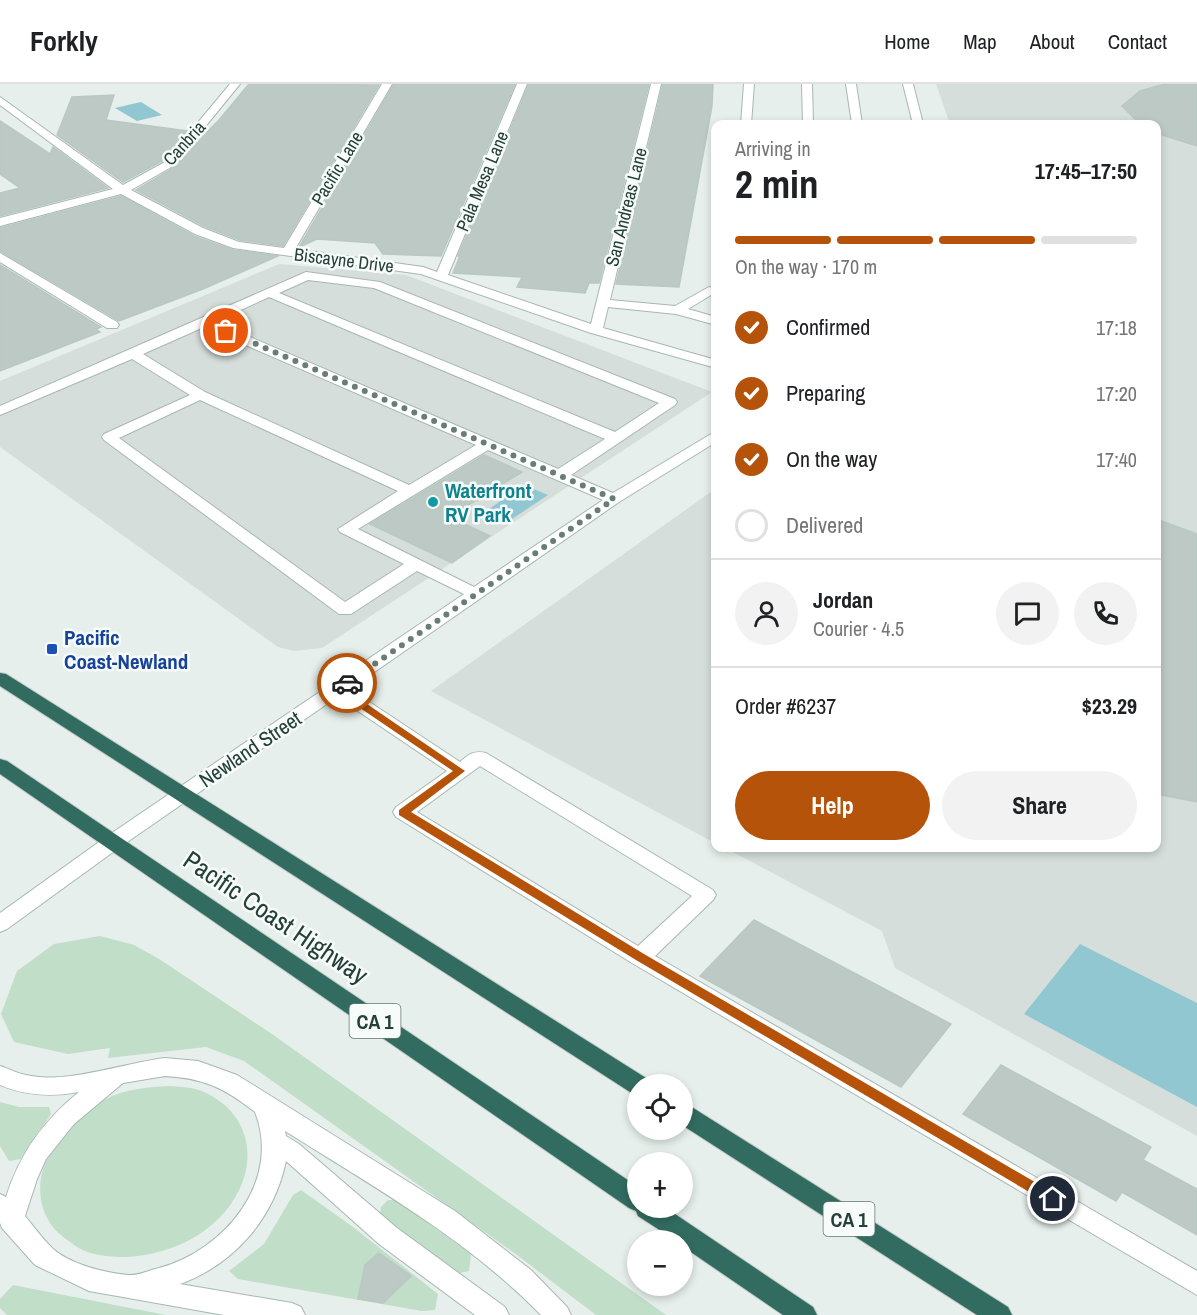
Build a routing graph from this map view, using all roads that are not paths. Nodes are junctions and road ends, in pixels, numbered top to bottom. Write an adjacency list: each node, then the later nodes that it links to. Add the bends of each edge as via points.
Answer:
1 (236, 84): 14 (street, Canbria, via 169,164)
2 (387, 84): 16 (street, Pacific Lane)
3 (522, 84): 18 (street, Pala Mesa Lane)
4 (656, 84): 21 (street, San Andreas Lane)
5 (749, 84): 10 (street)
6 (807, 84): 11 (street)
7 (851, 84): 12 (street)
8 (908, 84): 13 (street)
9 (0, 100): 14 (street, Biscayne Drive)
10 (746, 120)
11 (808, 120)
12 (856, 120)
13 (917, 120)
14 (122, 190): 15 (street, Canbria); 16 (street, Biscayne Drive, via 199,231 237,245)
15 (0, 222)
16 (287, 253): 18 (street, Biscayne Drive, via 399,266)
17 (0, 257): 25 (street)
18 (441, 277): 26 (street, Biscayne Drive)
19 (269, 292): 24 (street); 31 (street); 31 (street, via 306,276 376,285 670,402)
20 (711, 292): 22 (street)
21 (603, 303): 22 (street); 26 (street, San Andreas Lane)
22 (677, 310): 23 (street)
23 (711, 320)
24 (204, 322): 27 (street); 33 (street)
25 (111, 325)
26 (596, 330): 28 (street, Biscayne Drive)
27 (133, 354): 29 (street); 30 (street)
28 (711, 363)
29 (200, 394): 35 (street); 37 (street, via 109,437 345,610)
30 (0, 411)
31 (616, 438): 34 (street)
32 (711, 438): 36 (street, Newland Street)
33 (487, 444): 34 (street); 35 (street)
34 (560, 476): 36 (street)
35 (410, 491): 37 (street, via 346,529)
36 (614, 499): 38 (street, Newland Street)
37 (416, 564): 38 (street)
38 (476, 594): 40 (street, Newland Street)
39 (0, 678): 43 (highway)
40 (338, 689): 42 (street); 43 (street, Newland Street)
41 (0, 765): 44 (highway, Pacific Coast Highway / CA 1)
42 (460, 771): 46 (street, via 403,812); 46 (street, via 479,757 706,895)
43 (183, 795): 44 (street, Newland Street); 49 (highway)
44 (113, 842): 45 (street, Newland Street); 53 (highway, Pacific Coast Highway / CA 1)
45 (0, 924)
46 (640, 957): 56 (street)
47 (0, 1075): 48 (street, via 38,1085 59,1085)
48 (121, 1075): 50 (street, via 156,1067 186,1068 218,1075); 54 (street, via 74,1108 50,1133)
49 (627, 1078)
50 (266, 1106): 52 (street); 60 (street, via 446,1219 522,1278)
51 (693, 1120): 62 (highway, CA 1)
52 (276, 1142): 57 (street, via 273,1170 261,1201 235,1236 199,1265); 59 (street, via 388,1236)
53 (627, 1193)
54 (6, 1212): 57 (street, via 44,1257 89,1280)
55 (662, 1218): 61 (highway)
56 (1197, 1284)
57 (130, 1287): 58 (street)
58 (292, 1315)
59 (496, 1315)
60 (558, 1315)
61 (804, 1315)
62 (999, 1315)

